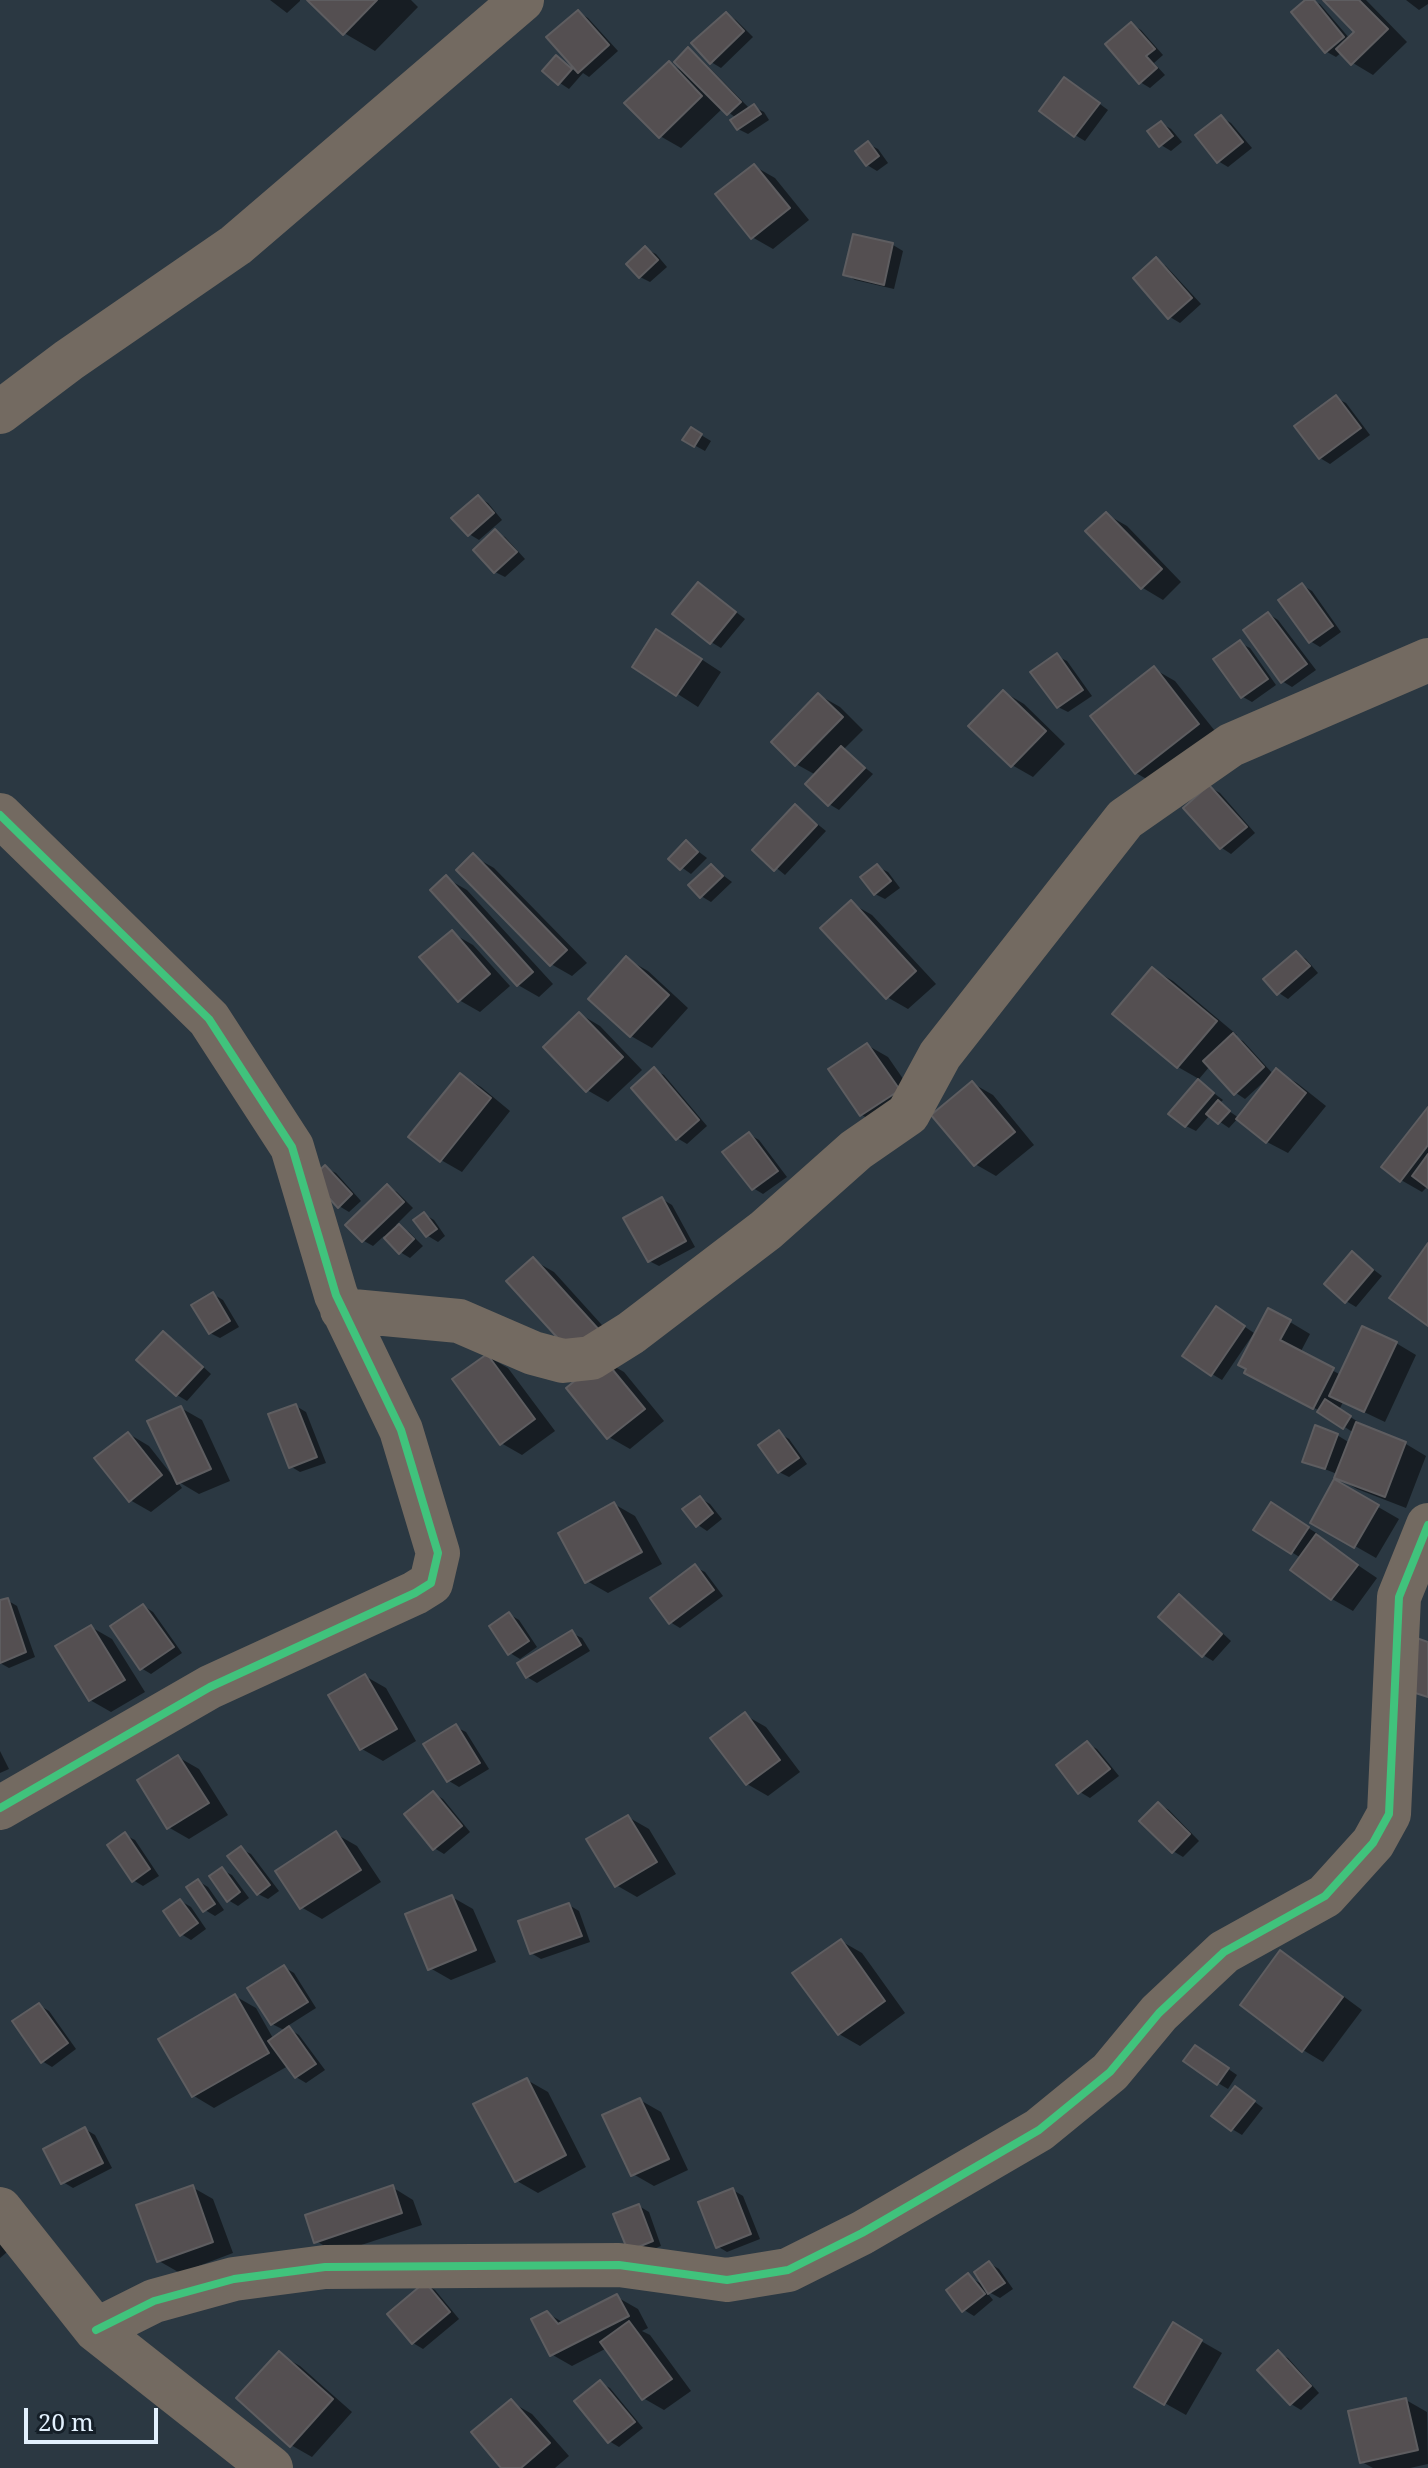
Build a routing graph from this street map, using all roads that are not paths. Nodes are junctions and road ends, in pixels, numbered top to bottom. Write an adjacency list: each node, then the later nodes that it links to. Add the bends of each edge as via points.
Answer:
1 (522, 0): 2 (street, via 236,245)
2 (0, 412)
3 (1428, 660): 5 (street, via 1231,745 1125,819 940,1055 908,1114 856,1150 766,1230 591,1358 563,1361 533,1353 459,1321)
4 (0, 815): 5 (street, via 209,1019 292,1147)
5 (342, 1310): 7 (street, via 401,1430 438,1553 431,1583 210,1687)
6 (1428, 1525): 9 (street, via 1399,1597 1389,1814 1373,1843 1325,1896 1224,1952 1159,2013 1110,2072 1039,2130 788,2270 727,2280 619,2265 325,2267 221,2282 154,2301)
7 (0, 1808)
8 (0, 2209): 9 (street)
9 (96, 2330): 10 (street)
10 (271, 2468)

